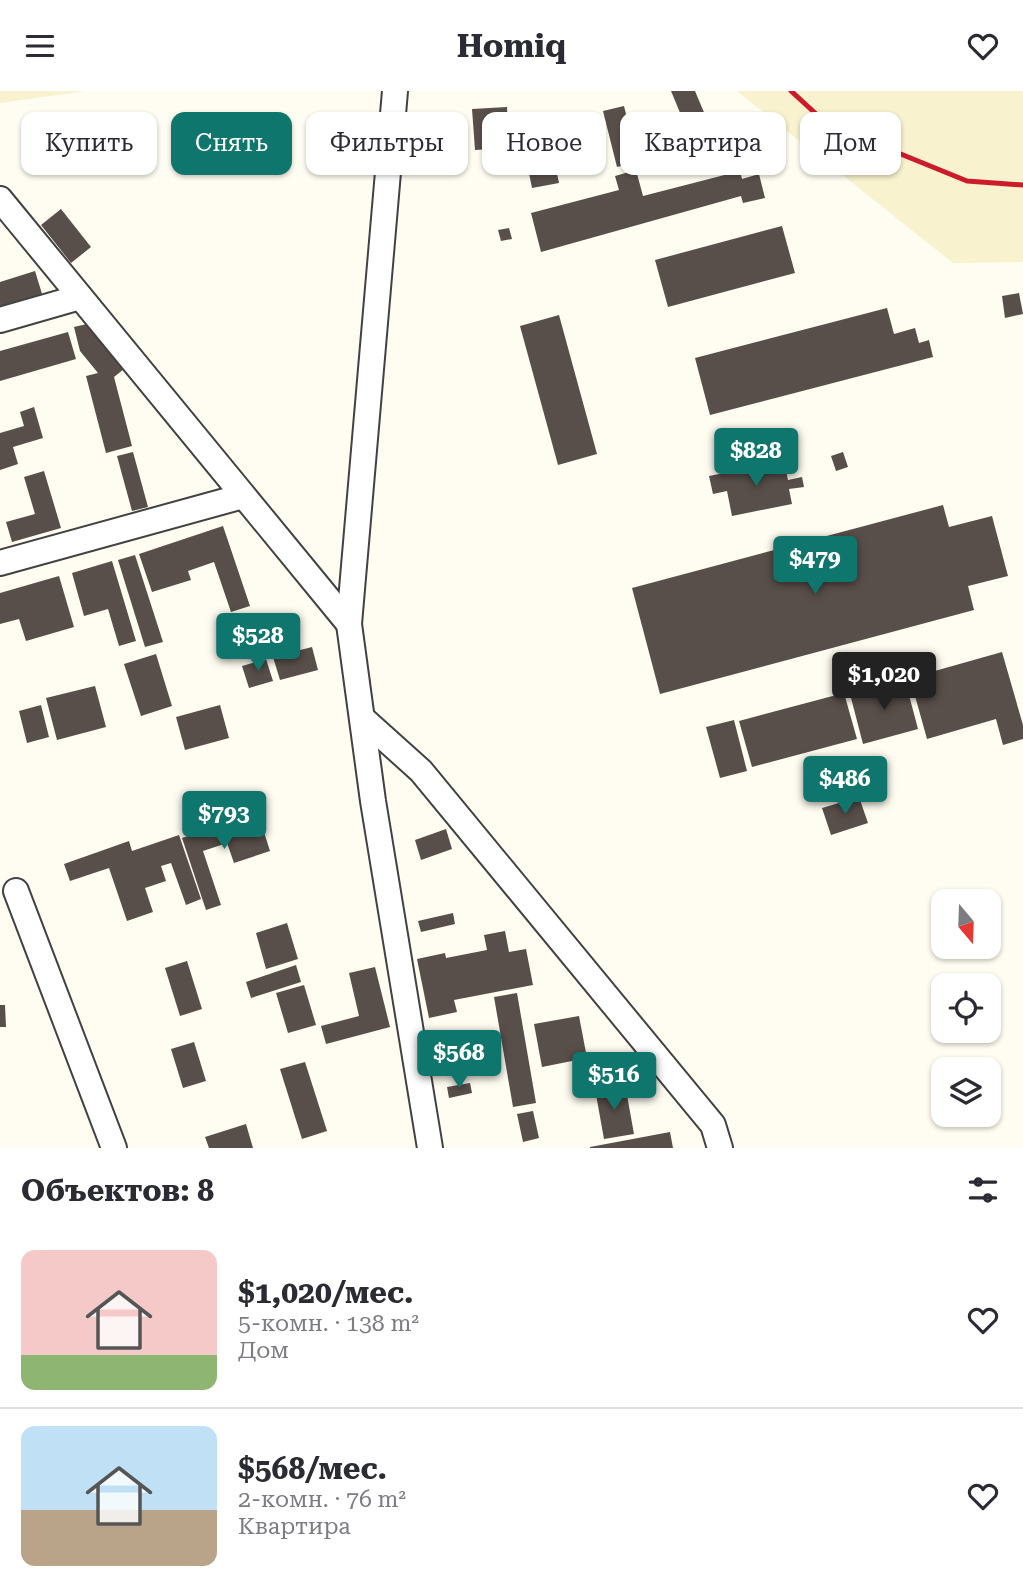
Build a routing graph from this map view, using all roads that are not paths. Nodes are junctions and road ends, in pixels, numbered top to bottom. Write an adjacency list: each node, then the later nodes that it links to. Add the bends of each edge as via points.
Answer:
1 (395, 91): 7 (street)
2 (0, 199): 3 (street)
3 (80, 297): 4 (street); 5 (street)
4 (0, 320)
5 (243, 496): 6 (street); 7 (street)
6 (0, 563)
7 (349, 624): 8 (street)
8 (362, 718): 11 (street); 12 (street, via 421,771 713,1125)
9 (16, 891): 10 (street)
10 (114, 1148)
11 (430, 1148)
12 (720, 1148)

